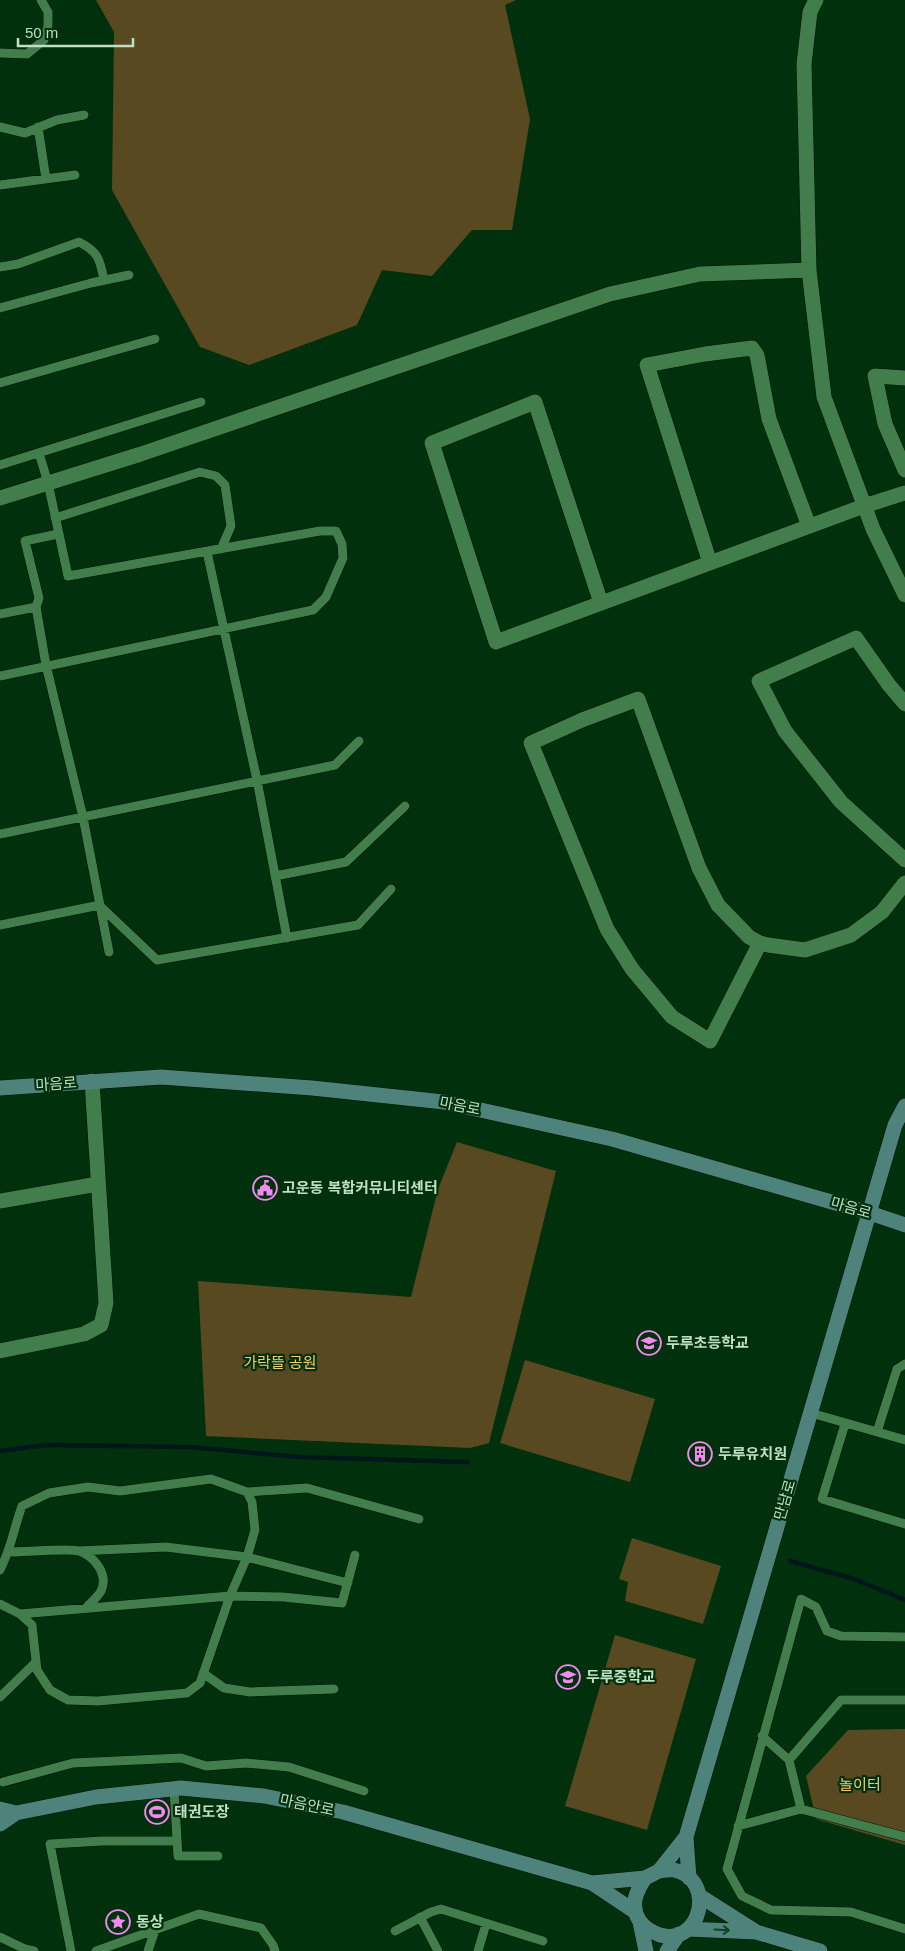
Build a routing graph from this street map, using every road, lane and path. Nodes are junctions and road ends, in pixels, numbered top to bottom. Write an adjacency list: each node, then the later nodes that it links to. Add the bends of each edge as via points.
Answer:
1 (41, 0): 3 (lane, via 48,12 44,40 27,54)
2 (816, 0): 11 (street, via 810,12 804,64)
3 (0, 53)
4 (84, 115): 6 (lane)
5 (0, 126): 6 (lane, via 25,133)
6 (38, 127): 8 (lane)
7 (75, 175): 8 (lane)
8 (46, 179): 9 (lane)
9 (0, 185)
10 (0, 266): 13 (lane, via 18,264 79,242 91,248 100,262)
11 (809, 270): 22 (street, via 700,274 610,294); 25 (street, via 824,397)
12 (129, 275): 13 (lane)
13 (104, 280): 14 (lane)
14 (0, 308)
15 (155, 339): 17 (lane)
16 (905, 378): 21 (street, via 875,376 885,424)
17 (0, 384)
18 (201, 402): 19 (lane)
19 (39, 453): 20 (lane); 22 (lane)
20 (0, 465)
21 (905, 470)
22 (48, 482): 24 (street); 26 (lane)
23 (905, 493): 25 (street)
24 (0, 498)
25 (864, 506): 27 (street); 32 (street)
26 (55, 518): 28 (lane); 29 (lane, via 200,472 216,476 226,485 231,526)
27 (809, 526): 31 (street); 31 (street, via 769,419 757,355 752,348 647,365)
28 (58, 534): 30 (lane, via 68,576); 34 (lane, via 25,541 39,598)
29 (222, 549): 30 (lane); 36 (lane, via 336,531 342,544 343,558 326,596 312,610)
30 (207, 552): 36 (lane)
31 (710, 563): 33 (street)
32 (905, 595)
33 (601, 603): 33 (street, via 496,642 432,443 535,402)
34 (36, 607): 35 (lane); 37 (lane)
35 (0, 614)
36 (223, 628): 37 (lane); 41 (lane)
37 (46, 666): 38 (lane); 43 (lane)
38 (0, 676)
39 (905, 704): 45 (street, via 856,638 759,681 785,731 841,802)
40 (359, 740): 41 (lane, via 335,765)
41 (257, 780): 43 (lane); 46 (lane)
42 (405, 806): 46 (lane, via 346,862)
43 (83, 816): 44 (lane); 49 (lane)
44 (0, 834)
45 (905, 860)
46 (275, 876): 51 (lane)
47 (905, 883): 52 (street, via 882,912 851,935 806,950)
48 (391, 889): 51 (lane, via 358,924)
49 (100, 905): 50 (lane); 51 (lane, via 157,960); 53 (lane)
50 (0, 925)
51 (287, 938)
52 (760, 943): 52 (street, via 710,1041 672,1017 632,969 607,928 531,744 638,699 703,876 718,905)
53 (109, 952)
54 (92, 1081): 55 (street, 마음로); 57 (street); 59 (street, 마음로, via 161,1077 444,1102 612,1139)
55 (0, 1088)
56 (905, 1106): 59 (street, 만남로, via 896,1125)
57 (98, 1184): 58 (street); 61 (street, via 106,1304 101,1325 84,1334)
58 (0, 1201)
59 (870, 1213): 60 (street, 마음로); 63 (street, 만남로)
60 (905, 1225)
61 (0, 1351)
62 (905, 1364): 65 (lane, via 898,1370)
63 (811, 1414): 64 (lane); 96 (street, 만남로)
64 (845, 1424): 65 (lane); 69 (lane, via 822,1499)
65 (877, 1432): 66 (lane)
66 (905, 1440)
67 (247, 1492): 68 (lane, via 307,1488); 71 (lane, via 211,1479 137,1489 88,1487 49,1493 22,1506); 73 (lane, via 252,1502 255,1530)
68 (419, 1519)
69 (905, 1524)
70 (78, 1551): 71 (lane); 73 (lane, via 166,1547); 78 (lane, via 91,1558 102,1570 101,1590)
71 (9, 1552): 74 (lane)
72 (355, 1555): 75 (lane)
73 (247, 1557): 75 (lane); 76 (lane)
74 (0, 1570)
75 (348, 1583): 76 (lane, via 342,1603)
76 (230, 1596): 78 (lane); 82 (lane)
77 (0, 1604): 79 (lane)
78 (86, 1608): 79 (lane)
79 (20, 1614): 81 (lane, via 32,1624)
80 (905, 1637): 86 (lane, via 841,1636 827,1631 816,1607 800,1599)
81 (36, 1662): 82 (lane, via 37,1670 50,1690 68,1700 98,1702 187,1693 200,1683); 84 (lane)
82 (203, 1673): 83 (lane, via 224,1688 250,1692)
83 (334, 1690)
84 (0, 1697)
85 (905, 1700): 87 (lane, via 840,1700)
86 (762, 1736): 87 (lane); 95 (lane)
87 (789, 1760): 92 (lane)
88 (4, 1782): 90 (lane, via 73,1763 181,1758 206,1766 246,1763 289,1767)
89 (174, 1789): 93 (street, 마음안로, via 96,1797); 98 (lane); 103 (street, 마음안로, via 264,1796 343,1812)
90 (364, 1791)
91 (0, 1809): 93 (street)
92 (801, 1809): 95 (lane); 97 (lane)
93 (16, 1813): 94 (street)
94 (0, 1824)
95 (738, 1826): 108 (lane, via 726,1869 742,1896 771,1910 851,1912)
96 (686, 1837): 100 (street); 102 (street)
97 (905, 1837)
98 (177, 1841): 99 (lane, via 178,1856); 116 (lane, via 50,1844)
99 (218, 1856)
100 (659, 1871): 101 (street); 102 (street, via 674,1870)
101 (645, 1878): 103 (street); 105 (street, via 635,1893)
102 (689, 1878): 104 (street)
103 (592, 1883): 105 (street)
104 (700, 1896): 111 (street, via 696,1920); 112 (street)
105 (637, 1916): 111 (street, via 651,1932 665,1936); 122 (street)
106 (420, 1917): 107 (lane, via 441,1909); 110 (lane); 120 (lane)
107 (486, 1924): 114 (lane); 121 (lane)
108 (905, 1929)
109 (154, 1930): 117 (lane); 118 (lane); 119 (lane, via 199,1914 261,1928)
110 (395, 1931)
111 (684, 1931): 112 (street, one-way to 112); 123 (street)
112 (756, 1932): 124 (street)
113 (0, 1937): 115 (lane)
114 (543, 1941)
115 (34, 1951)
116 (71, 1951)
117 (96, 1951)
118 (148, 1951)
119 (275, 1951)
120 (438, 1951)
121 (478, 1951)
122 (646, 1951)
123 (667, 1951)
124 (820, 1951)

